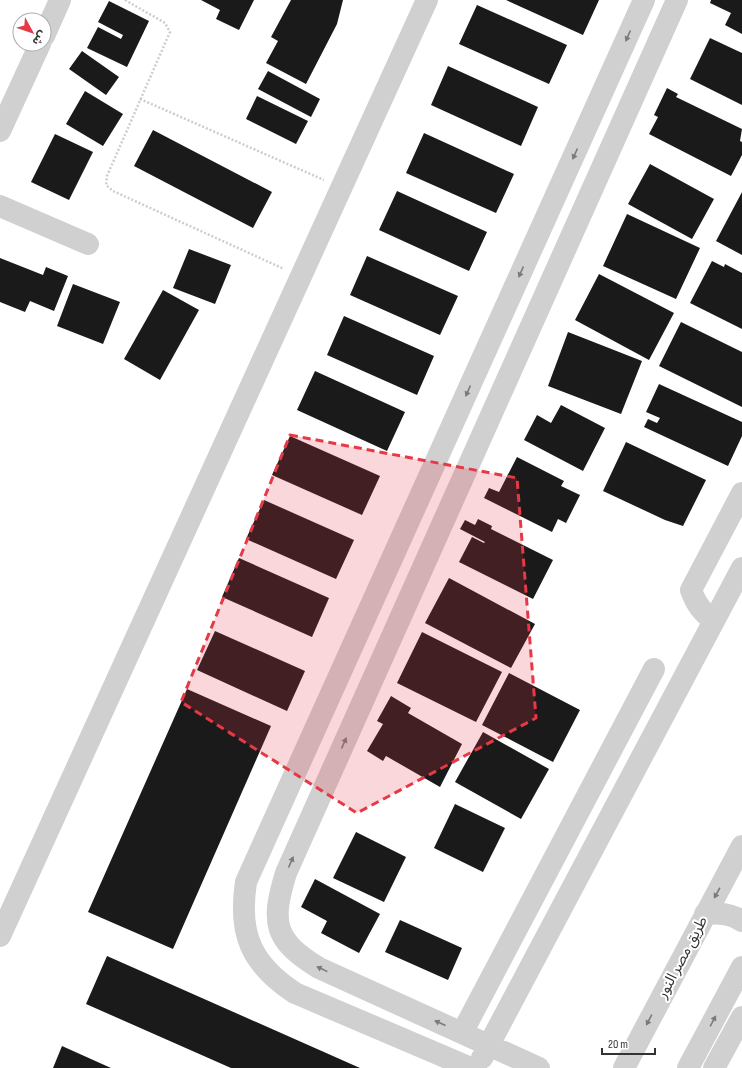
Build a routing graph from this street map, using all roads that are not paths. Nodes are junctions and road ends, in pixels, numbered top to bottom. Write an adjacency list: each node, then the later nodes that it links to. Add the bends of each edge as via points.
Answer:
1 (427, 0): 17 (street)
2 (644, 0): 22 (street, one-way to 22, via 246,882 242,904 248,940 262,965 277,981 295,993)
3 (677, 0): 20 (street, one-way to 3, via 300,957 284,939 276,919 279,896 286,873)
4 (53, 2): 5 (street)
5 (50, 12)
6 (36, 52): 7 (street)
7 (3, 118)
8 (0, 206): 9 (street)
9 (88, 244)
10 (742, 493): 12 (street, via 691,590 695,602 703,613)
11 (742, 568): 12 (street)
12 (714, 621): 21 (street)
13 (654, 669): 20 (street)
14 (739, 861): 15 (street, طريق مصر النور, one-way to 15)
15 (705, 914): 16 (street, via 721,913 736,916); 25 (street, طريق مصر النور, one-way to 25)
16 (742, 921)
17 (0, 936)
18 (742, 967): 26 (street, one-way to 18)
19 (742, 1017): 27 (street)
20 (462, 1033): 21 (street)
21 (489, 1045): 23 (street); 24 (street)
22 (471, 1068)
23 (477, 1068)
24 (539, 1068)
25 (624, 1068)
26 (688, 1068)
27 (714, 1068)

